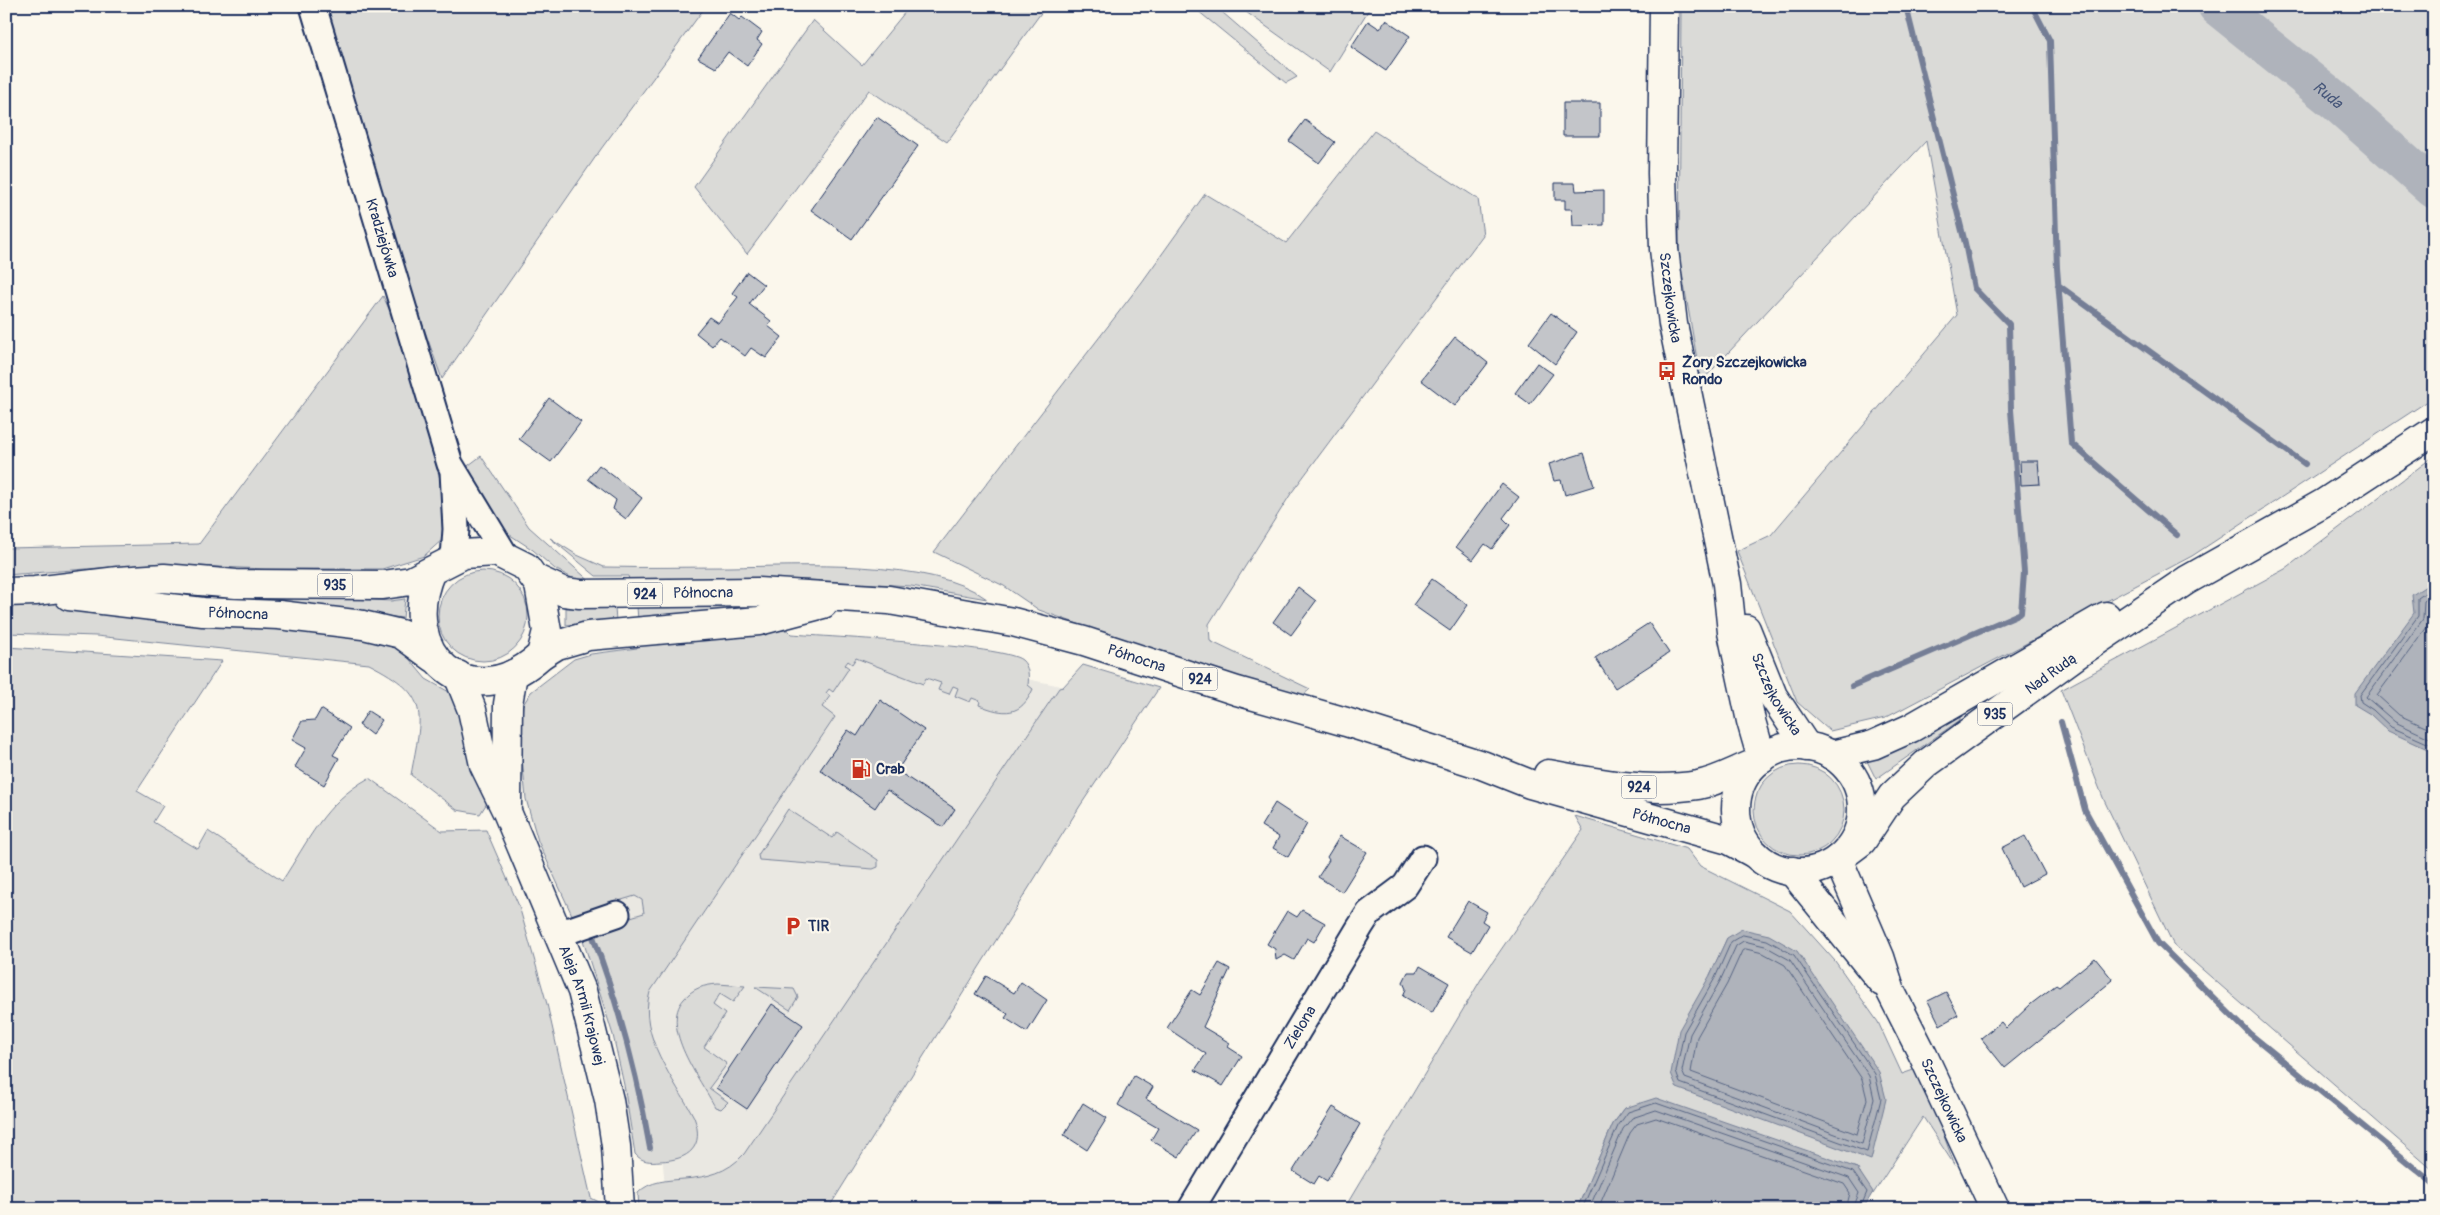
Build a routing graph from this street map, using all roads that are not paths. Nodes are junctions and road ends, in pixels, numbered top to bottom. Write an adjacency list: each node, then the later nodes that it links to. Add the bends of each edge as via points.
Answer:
1 (313, 6): 4 (street, Kradziejówka)
2 (1664, 6): 9 (main road, Szczejkowicka / 924, via 1662,173 1666,267 1677,351)
3 (2434, 431): 8 (main road, Nad Rudą / 935, via 2324,503)
4 (452, 471): 5 (street, Kradziejówka, via 471,495); 6 (street, Kradziejówka, via 456,529)
5 (505, 555): 6 (main road, 924, via 476,552); 7 (main road, 924, via 526,567)
6 (443, 564): 11 (main road, Północna / 935, via 410,581 374,586 236,584 164,578); 14 (main road, via 426,582 423,610 427,645)
7 (536, 579): 12 (main road, Północna / 924, via 564,592 580,594 758,592); 13 (main road, via 546,621 547,637)
8 (2188, 580): 17 (main road, Nad Rudą / 935, via 2084,627 1953,705 1874,745); 23 (main road, Nad Rudą / 935, via 2079,653 1926,764 1892,796 1862,841)
9 (1727, 584): 17 (main road, Szczejkowicka / 924, via 1773,696); 18 (main road, Szczejkowicka / 924, via 1732,632)
10 (6, 592): 11 (main road, Północna / 935)
11 (35, 592): 14 (main road, Północna / 935, via 203,612 279,615 362,625 401,634)
12 (842, 598): 13 (main road, Północna / 924, via 758,621 588,636 557,645); 19 (main road, Północna / 924, via 911,603 1048,631)
13 (541, 655): 15 (main road, 924)
14 (434, 658): 16 (main road, 924)
15 (513, 674): 16 (main road, 924, via 486,681); 20 (main road, Aleja Armii Krajowej, via 508,704)
16 (458, 676): 20 (main road, Aleja Armii Krajowej, via 472,710 484,766)
17 (1819, 751): 18 (main road, 924, via 1785,748); 23 (main road, 924, via 1841,762 1853,776 1862,805 1855,839)
18 (1759, 761): 19 (main road, Północna / 924, via 1699,785 1653,788); 21 (main road, 924, via 1741,785 1737,809 1741,833)
19 (1482, 765): 21 (main road, Północna / 924, via 1530,784 1729,840)
20 (507, 812): 26 (main road, Aleja Armii Krajowej)
21 (1755, 854): 24 (main road, 924, via 1772,866)
22 (1423, 858): 29 (street, Zielona, via 1405,886 1370,913 1360,927)
23 (1838, 859): 24 (main road, 924, via 1821,868); 27 (main road, Szczejkowicka, via 1880,957)
24 (1792, 872): 27 (main road, Szczejkowicka)
25 (617, 914): 26 (street)
26 (559, 934): 28 (main road, Aleja Armii Krajowej, via 582,991 609,1100)
27 (1891, 992): 30 (main road, Szczejkowicka, via 1924,1055)
28 (620, 1209)
29 (1191, 1209)
30 (1995, 1209)

